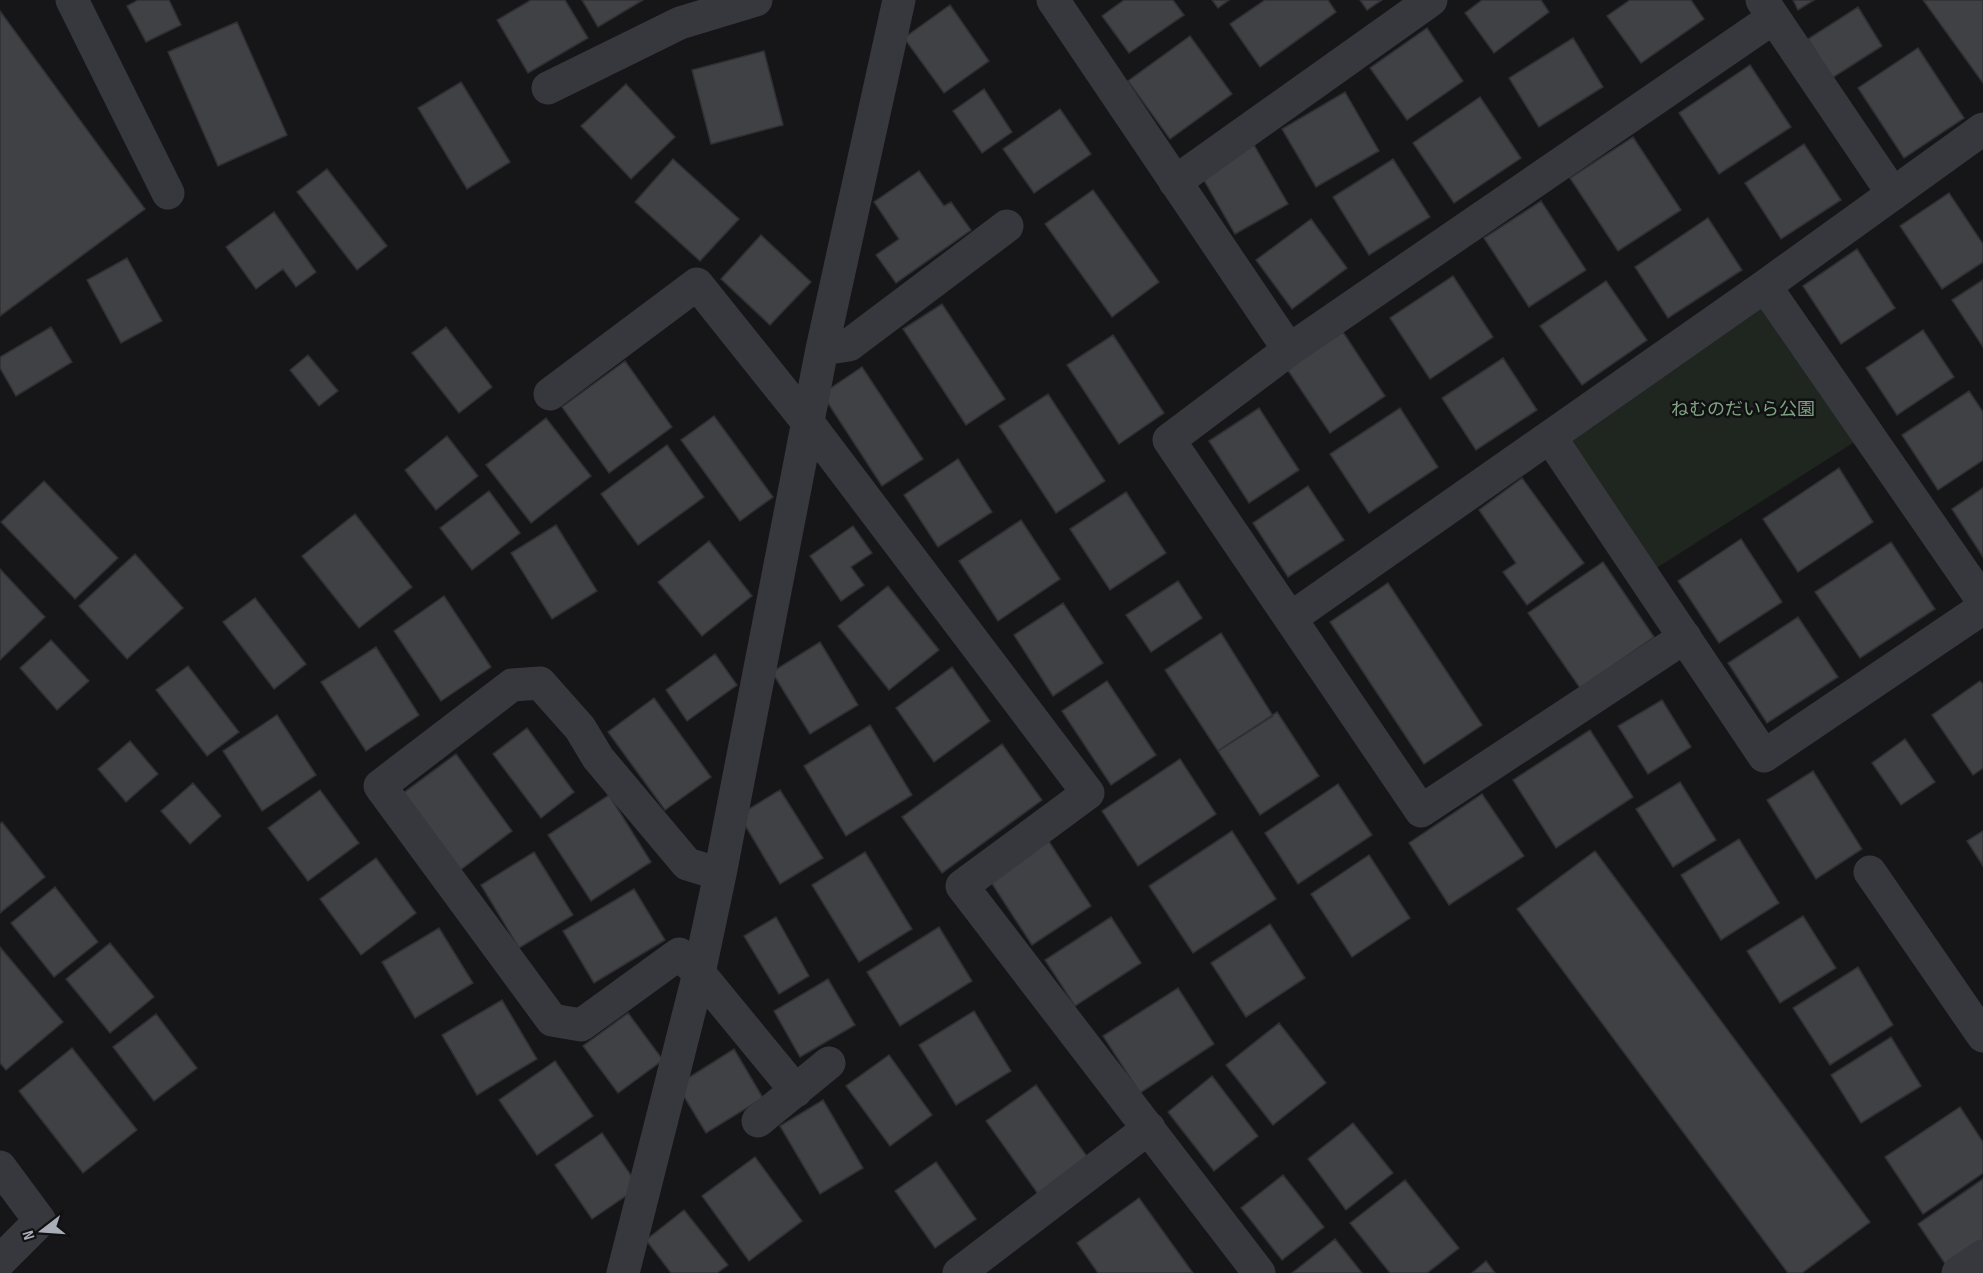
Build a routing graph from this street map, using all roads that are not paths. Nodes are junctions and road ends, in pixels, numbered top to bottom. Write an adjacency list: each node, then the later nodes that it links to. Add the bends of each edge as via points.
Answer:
1 (72, 0): 10 (street)
2 (756, 0): 7 (street, via 680,23)
3 (899, 0): 14 (street)
4 (1053, 0): 9 (street)
5 (1431, 0): 9 (street)
6 (1767, 9): 11 (street); 15 (street)
7 (548, 88)
8 (1983, 130): 11 (street)
9 (1175, 182): 15 (street)
10 (168, 193)
11 (1893, 194): 13 (street)
12 (1007, 226): 14 (street, via 849,345)
13 (1765, 286): 18 (street); 19 (street)
14 (822, 349): 17 (street)
15 (1289, 350): 21 (street, via 1169,440)
16 (550, 394): 17 (street, via 697,284)
17 (809, 424): 24 (street); 30 (street, via 1088,793 962,886)
18 (1550, 437): 21 (street); 22 (street)
19 (1983, 601)
20 (1983, 608): 22 (street, via 1764,756)
21 (1291, 618): 22 (street, via 1421,811)
22 (1685, 637)
23 (1870, 872): 26 (street)
24 (720, 874): 25 (street); 25 (street, via 687,864 540,683 512,685 380,786 552,1020 581,1026 679,954)
25 (699, 973): 28 (street); 34 (street)
26 (1983, 1036)
27 (829, 1063): 28 (street)
28 (796, 1091): 29 (street)
29 (758, 1120)
30 (1149, 1128): 35 (street); 36 (street)
31 (0, 1167): 33 (street, via 40,1221)
32 (1983, 1256): 37 (street)
33 (0, 1262)
34 (623, 1273)
35 (959, 1273)
36 (1259, 1273)
37 (1959, 1273)

